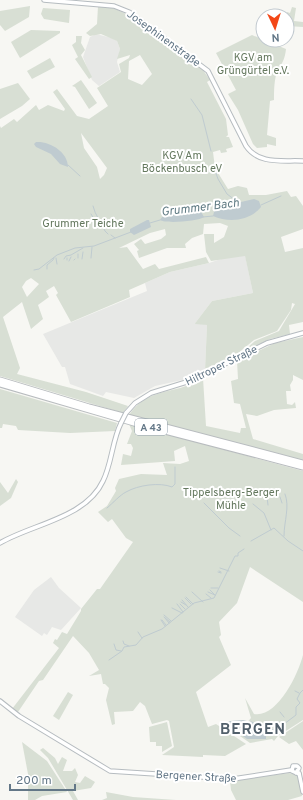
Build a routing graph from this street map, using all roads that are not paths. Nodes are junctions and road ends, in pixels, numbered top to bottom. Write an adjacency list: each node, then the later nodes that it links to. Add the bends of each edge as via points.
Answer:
1 (44, 0): 2 (street, Josephinenstraße, via 114,6 129,12 208,71 253,155 266,160)
2 (303, 161)
3 (303, 333): 8 (street, Hiltroper Straße, bridge, via 267,343 193,380 156,390 140,399 126,413 106,474 90,499 75,510)
4 (0, 380): 6 (highway, A 43, via 122,416)
5 (0, 384): 7 (highway, A 43, via 134,423)
6 (303, 463)
7 (303, 467)
8 (0, 543)
9 (0, 701): 10 (street, Bergener Straße, via 15,713 110,771 233,779)
10 (291, 770): 11 (street); 11 (street, Bergener Straße, via 292,767 298,767)
11 (298, 773): 12 (street)
12 (303, 792)

